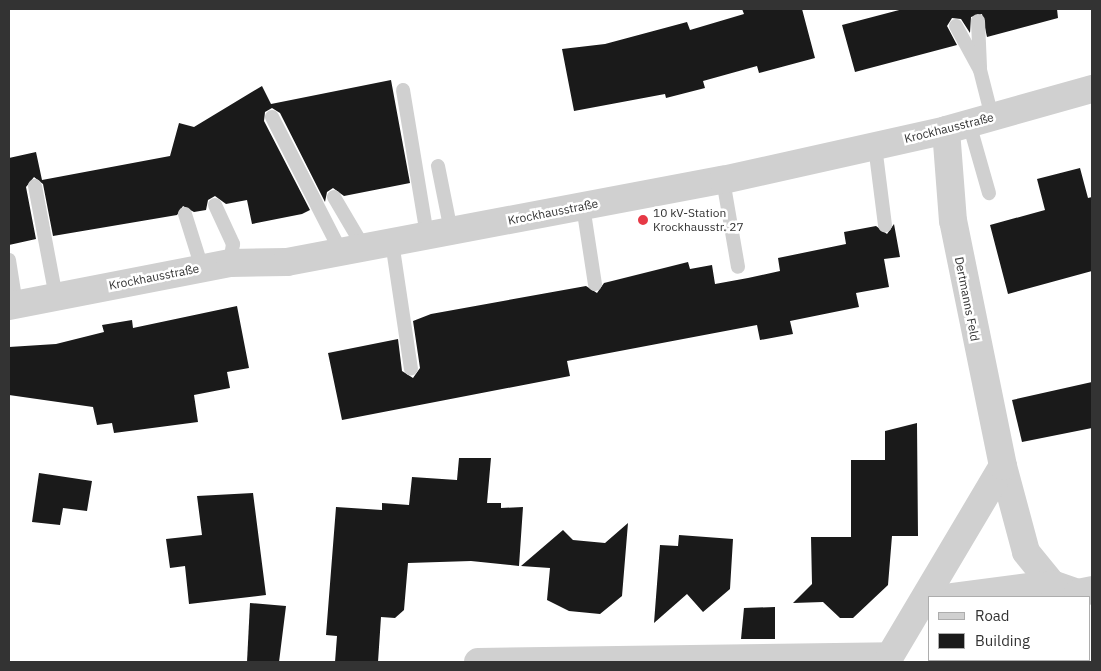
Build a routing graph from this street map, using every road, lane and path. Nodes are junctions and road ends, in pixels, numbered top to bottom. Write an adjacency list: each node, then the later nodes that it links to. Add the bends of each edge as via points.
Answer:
1 (978, 21): 3 (lane)
2 (956, 26): 3 (lane)
3 (980, 70): 7 (lane)
4 (1092, 89): 7 (street, Krockhausstraße)
5 (403, 90): 18 (lane)
6 (272, 117): 20 (lane)
7 (969, 123): 8 (street, Krockhausstraße); 12 (lane); 29 (street, Dertmanns Feld, via 953,221)
8 (875, 146): 10 (street, Krockhausstraße); 17 (lane)
9 (438, 166): 18 (lane)
10 (723, 180): 15 (street, Krockhausstraße); 23 (lane)
11 (35, 186): 26 (lane)
12 (989, 193)
13 (334, 197): 20 (lane)
14 (215, 205): 22 (lane, via 233,244)
15 (582, 206): 18 (street, Krockhausstraße); 25 (lane)
16 (185, 214): 24 (lane)
17 (885, 225)
18 (439, 233): 19 (street, Krockhausstraße)
19 (392, 242): 20 (street, Krockhausstraße); 28 (lane)
20 (353, 250): 22 (street, Krockhausstraße, via 287,262)
21 (9, 260): 27 (lane)
22 (230, 263): 24 (street, Krockhausstraße)
23 (738, 267)
24 (202, 268): 26 (street, Krockhausstraße)
25 (594, 284)
26 (56, 297): 27 (street, Krockhausstraße)
27 (12, 305)
28 (412, 370)
29 (1003, 466): 30 (street, Dertmanns Feld, via 1026,552); 32 (street)
30 (1052, 584): 31 (street, via 1078,593); 33 (street)
31 (1092, 590)
32 (929, 596)
33 (961, 596)
34 (926, 602): 35 (street, via 890,656)
35 (478, 662)

